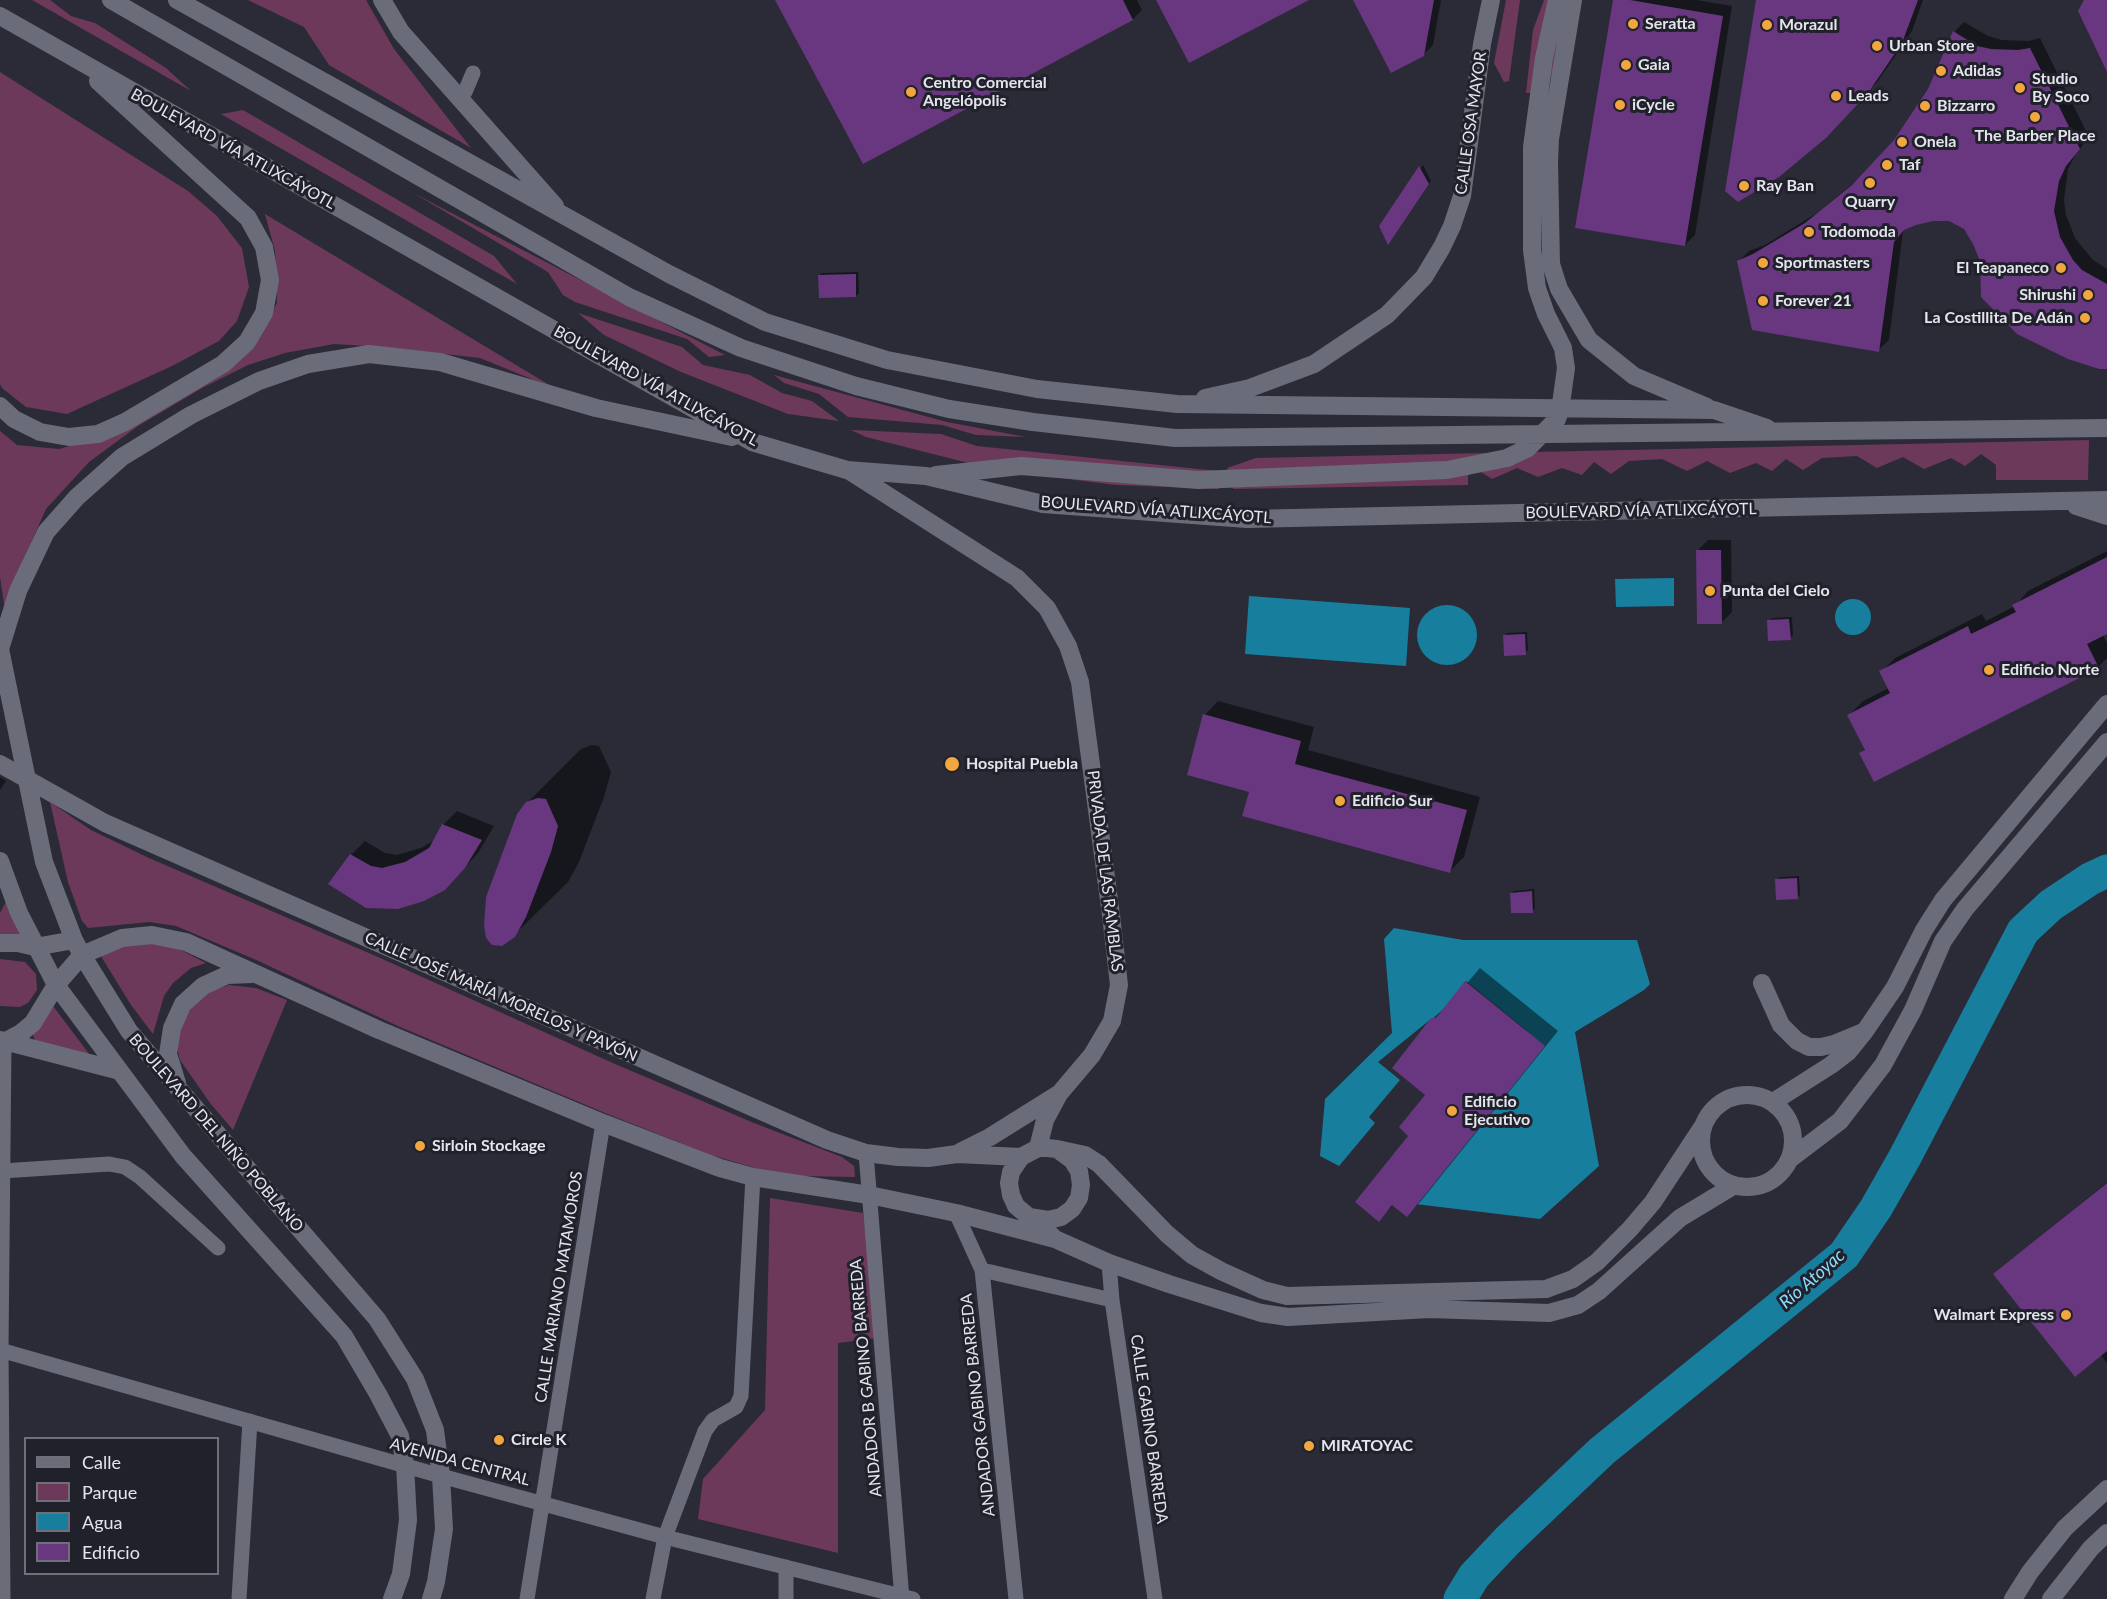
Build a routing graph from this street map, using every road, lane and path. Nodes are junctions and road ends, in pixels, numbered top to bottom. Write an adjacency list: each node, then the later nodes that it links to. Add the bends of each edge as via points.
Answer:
1 (111, 0): 16 (main road, via 629,297 741,348 866,388 949,409 1175,438)
2 (177, 0): 11 (main road)
3 (382, 0): 11 (main road, via 401,32)
4 (1491, 0): 12 (main road, CALLE OSA MAYOR, via 1462,196 1452,226 1424,277 1387,315 1314,363 1250,388)
5 (1557, 0): 19 (main road, via 1544,58 1532,147 1532,250 1537,288 1563,348 1566,368 1557,419 1528,448 1508,459 1447,470 1198,480 1021,466)
6 (1573, 0): 14 (main road, via 1550,139 1551,264 1559,289 1589,340 1634,376)
7 (0, 16): 8 (main road, BOULEVARD VÍA ATLIXCÁYOTL)
8 (72, 58): 13 (main road, via 248,218 264,247 270,280 264,313 247,342 223,364 98,434 69,437 40,432 14,419); 17 (main road, BOULEVARD VÍA ATLIXCÁYOTL)
9 (473, 73): 10 (street)
10 (465, 92)
11 (567, 218): 12 (main road, via 765,322 887,360 1037,389)
12 (1177, 404): 14 (main road)
13 (0, 406)
14 (1714, 410): 16 (main road)
15 (2107, 428): 16 (main road)
16 (1779, 432)
17 (752, 442): 18 (main road, BOULEVARD VÍA ATLIXCÁYOTL); 23 (main road, via 596,408 440,362 369,354 308,364 259,381 190,416 122,457 77,497 46,532 18,591)
18 (847, 470): 19 (main road, BOULEVARD VÍA ATLIXCÁYOTL); 38 (main road, PRIVADA DE LAS RAMBLAS, via 1017,578 1047,608 1068,646 1080,681 1119,985 1112,1021 1092,1055)
19 (926, 476): 21 (main road, BOULEVARD VÍA ATLIXCÁYOTL, via 1043,504 1247,519)
20 (2107, 500): 21 (main road, BOULEVARD VÍA ATLIXCÁYOTL)
21 (2063, 502): 22 (main road)
22 (2107, 516)
23 (0, 649): 27 (main road, BOULEVARD DEL NIÑO POBLANO)
24 (2107, 705): 35 (main road, via 1943,900 1895,987)
25 (2107, 742): 48 (main road, via 1965,909 1943,941 1913,1010 1883,1065 1840,1121)
26 (0, 764): 27 (main road, CALLE JOSÉ MARÍA MORELOS Y PAVÓN)
27 (26, 779): 31 (main road, BOULEVARD DEL NIÑO POBLANO, via 44,862); 45 (main road, CALLE JOSÉ MARÍA MORELOS Y PAVÓN, via 105,824 827,1140)
28 (1, 874): 30 (main road, BOULEVARD DEL NIÑO POBLANO)
29 (0, 943): 30 (main road)
30 (35, 947): 31 (main road); 34 (main road, BOULEVARD DEL NIÑO POBLANO)
31 (78, 948): 32 (main road, via 152,935 186,942); 34 (main road); 39 (main road, BOULEVARD DEL NIÑO POBLANO, via 129,1031)
32 (254, 974): 39 (main road, via 227,975 203,986 183,1004 171,1028 168,1054 175,1080); 41 (main road)
33 (1762, 983): 35 (main road, via 1781,1025 1809,1047 1833,1044)
34 (56, 985): 36 (main road, via 33,1023); 37 (main road, BOULEVARD DEL NIÑO POBLANO)
35 (1865, 1031): 40 (main road, via 1848,1052)
36 (1, 1041): 37 (main road); 49 (street)
37 (120, 1071): 63 (main road, BOULEVARD DEL NIÑO POBLANO, via 183,1156 344,1336 400,1436)
38 (1059, 1094): 43 (main road, PRIVADA DE LAS RAMBLAS, via 1045,1120); 46 (main road)
39 (189, 1102): 64 (main road, BOULEVARD DEL NIÑO POBLANO, via 377,1319 415,1379 435,1430)
40 (1773, 1102): 42 (main road, via 1749,1094 1734,1096 1720,1102); 48 (main road, via 1787,1118 1794,1138)
41 (603, 1123): 50 (main road); 66 (street, CALLE MARIANO MATAMOROS)
42 (1703, 1126): 44 (main road, via 1653,1202 1630,1229 1597,1262 1573,1279 1546,1288 1287,1296 1263,1290 1192,1255 1099,1164 1085,1155); 51 (main road, via 1701,1140 1706,1162 1720,1179)
43 (1038, 1148): 44 (main road); 47 (main road)
44 (1057, 1149): 54 (main road, via 1079,1171 1079,1198 1061,1217)
45 (866, 1153): 46 (main road, CALLE JOSÉ MARÍA MORELOS Y PAVÓN, via 928,1158); 52 (street, ANDADOR B GABINO BARREDA)
46 (957, 1154): 47 (main road, CALLE JOSÉ MARÍA MORELOS Y PAVÓN)
47 (1021, 1157): 54 (main road, via 1011,1172 1009,1184 1016,1206)
48 (1790, 1159): 51 (main road, via 1773,1180 1754,1187)
49 (2, 1171): 57 (street, via 109,1164 125,1167); 61 (street)
50 (753, 1177): 52 (main road); 68 (street, via 739,1402 713,1420 705,1431)
51 (1733, 1186): 58 (main road, via 1680,1218 1599,1291 1578,1305 1549,1313 1429,1309 1288,1317 1261,1313)
52 (869, 1195): 53 (main road); 70 (street, ANDADOR B GABINO BARREDA)
53 (956, 1213): 55 (main road); 59 (street, ANDADOR GABINO BARREDA)
54 (1032, 1218): 55 (main road); 56 (main road)
55 (1005, 1225): 56 (main road)
56 (1055, 1239): 58 (main road)
57 (218, 1248)
58 (1109, 1263): 60 (street, CALLE GABINO BARREDA)
59 (982, 1270): 60 (street); 78 (street, ANDADOR GABINO BARREDA)
60 (1112, 1300): 79 (street, CALLE GABINO BARREDA)
61 (1, 1350): 62 (street, AVENIDA CENTRAL); 71 (street)
62 (250, 1421): 63 (street, AVENIDA CENTRAL); 72 (street)
63 (405, 1465): 64 (street, AVENIDA CENTRAL); 73 (main road, BOULEVARD DEL NIÑO POBLANO, via 408,1520 401,1574)
64 (441, 1476): 66 (street, AVENIDA CENTRAL); 74 (main road, BOULEVARD DEL NIÑO POBLANO, via 444,1528)
65 (2107, 1489): 80 (main road, via 2065,1528)
66 (542, 1503): 68 (street, AVENIDA CENTRAL); 75 (street, CALLE MARIANO MATAMOROS)
67 (2107, 1533): 81 (main road)
68 (665, 1537): 69 (street, AVENIDA CENTRAL); 76 (street)
69 (786, 1567): 70 (street, AVENIDA CENTRAL); 77 (street)
70 (905, 1598)
71 (3, 1599)
72 (239, 1599)
73 (392, 1599)
74 (431, 1599)
75 (527, 1599)
76 (653, 1599)
77 (786, 1599)
78 (1016, 1599)
79 (1155, 1599)
80 (2013, 1599)
81 (2050, 1599)

